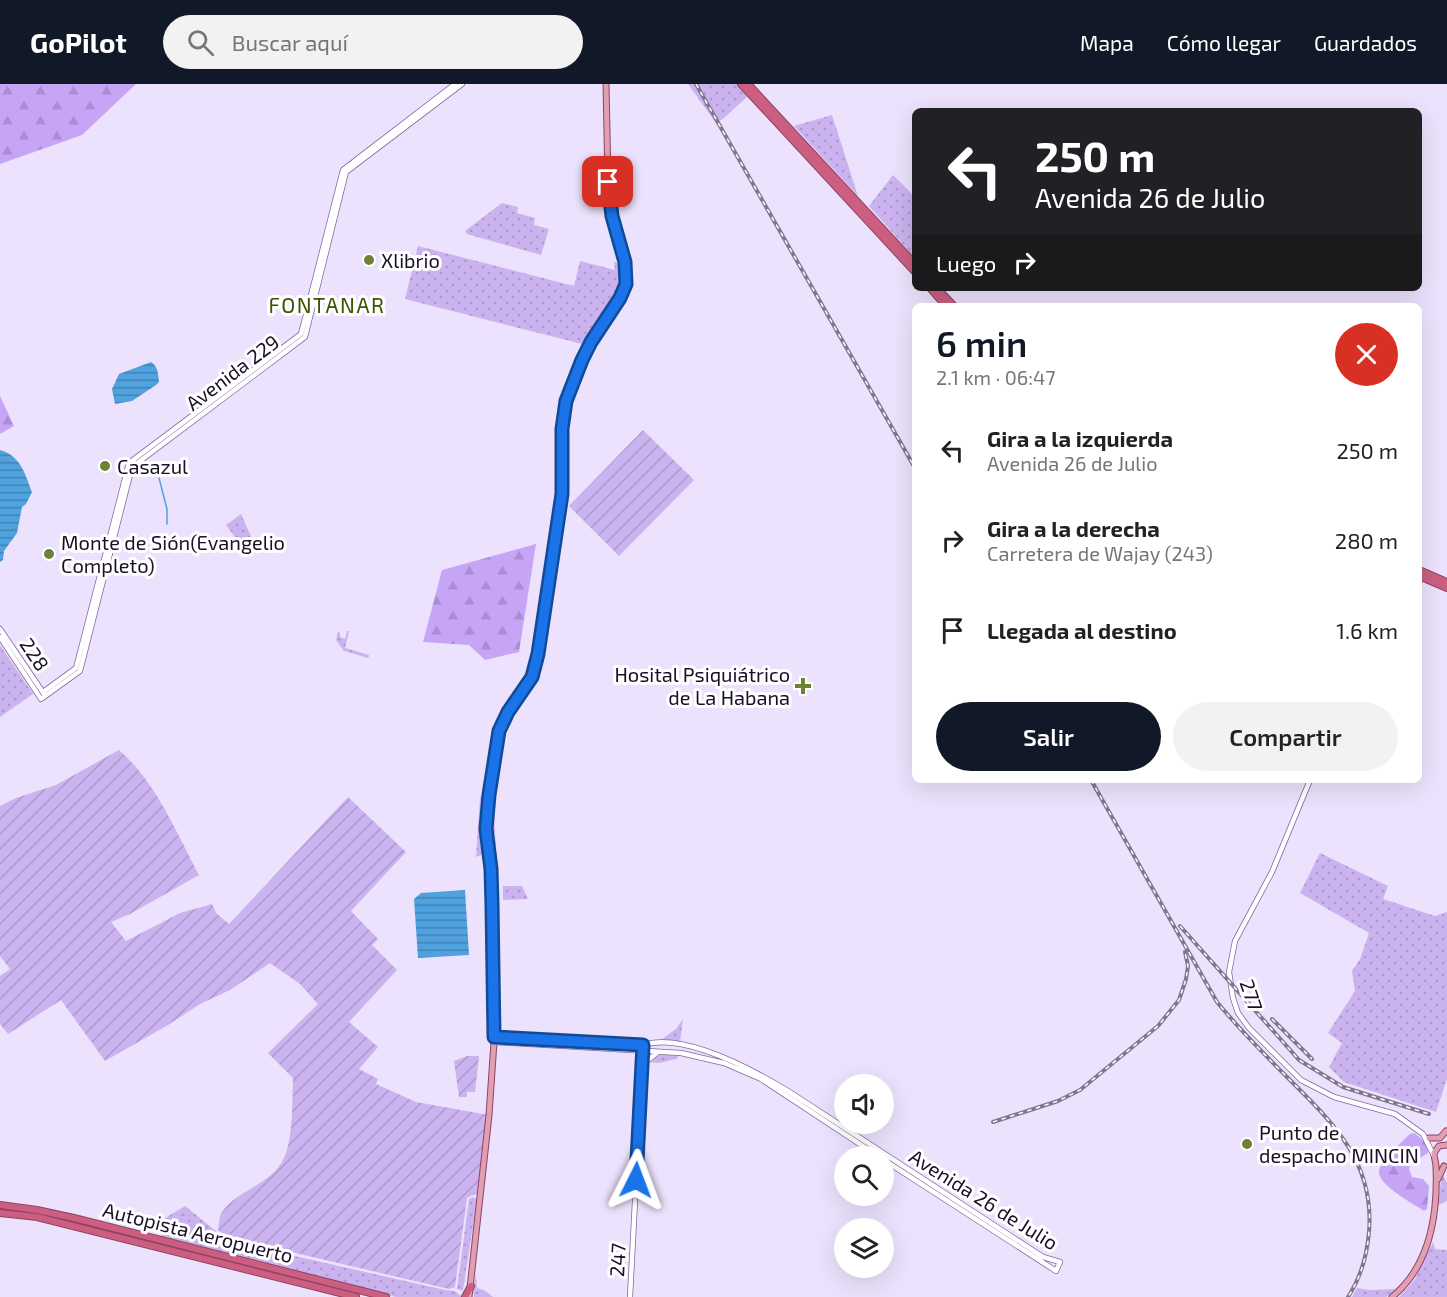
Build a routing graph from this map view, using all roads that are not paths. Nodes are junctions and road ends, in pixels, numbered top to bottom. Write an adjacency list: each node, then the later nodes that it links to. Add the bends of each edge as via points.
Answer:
1 (455, 84): 6 (street, Avenida 229, via 347,165)
2 (462, 84): 6 (street, Avenida 229, via 350,168)
3 (606, 84): 21 (main road, via 609,190 626,284 591,342 566,401 562,494 538,654 532,677 503,721 496,741 486,829 493,916)
4 (741, 84): 8 (highway)
5 (748, 84): 7 (highway)
6 (332, 220): 19 (street, Avenida 229, via 301,334 129,463 76,668)
7 (912, 261)
8 (912, 269)
9 (933, 291): 11 (highway)
10 (941, 291): 12 (highway)
11 (943, 303)
12 (951, 303)
13 (1422, 571): 15 (highway)
14 (1422, 577): 16 (highway)
15 (1447, 582)
16 (1447, 588)
17 (0, 629): 19 (street, 228)
18 (0, 637): 19 (street, 228)
19 (43, 696)
20 (1309, 783): 28 (street, 277, via 1272,872 1235,941 1229,972 1233,998 1249,1028 1301,1080 1327,1095 1395,1114)
21 (494, 1039): 22 (street, Avenida 26 de Julio); 40 (main road)
22 (560, 1043): 23 (street, Avenida 26 de Julio); 24 (street, Avenida 26 de Julio)
23 (643, 1048): 24 (street, Avenida 26 de Julio); 25 (street, Avenida 26 de Julio); 26 (street, 247); 36 (street, Avenida 26 de Julio, via 652,1042 682,1045 745,1066)
24 (627, 1050): 26 (street)
25 (659, 1051): 26 (street); 31 (street, Avenida 26 de Julio, via 697,1055 761,1079)
26 (642, 1065): 44 (street, 247)
27 (1446, 1129): 29 (main road, via 1440,1138); 30 (main road)
28 (1423, 1134): 29 (street, 277); 32 (street, 277)
29 (1429, 1138): 30 (street, 277)
30 (1444, 1145): 32 (main road, via 1436,1149)
31 (863, 1146)
32 (1435, 1159): 34 (main road); 35 (main road)
33 (894, 1166): 36 (street, Avenida 26 de Julio)
34 (1445, 1166): 35 (main road)
35 (1435, 1193): 45 (main road, via 1431,1232 1423,1256 1410,1279)
36 (946, 1197): 38 (street, Avenida 26 de Julio)
37 (0, 1205): 42 (highway, Autopista Aeropuerto, via 74,1218)
38 (961, 1207): 38 (street, Avenida 26 de Julio, via 1056,1271 1060,1262 1043,1257)
39 (0, 1213): 41 (highway, Autopista Aeropuerto, via 37,1217)
40 (471, 1286): 43 (highway)
41 (356, 1297)
42 (386, 1297)
43 (469, 1297)
44 (630, 1297)
45 (1392, 1297)

